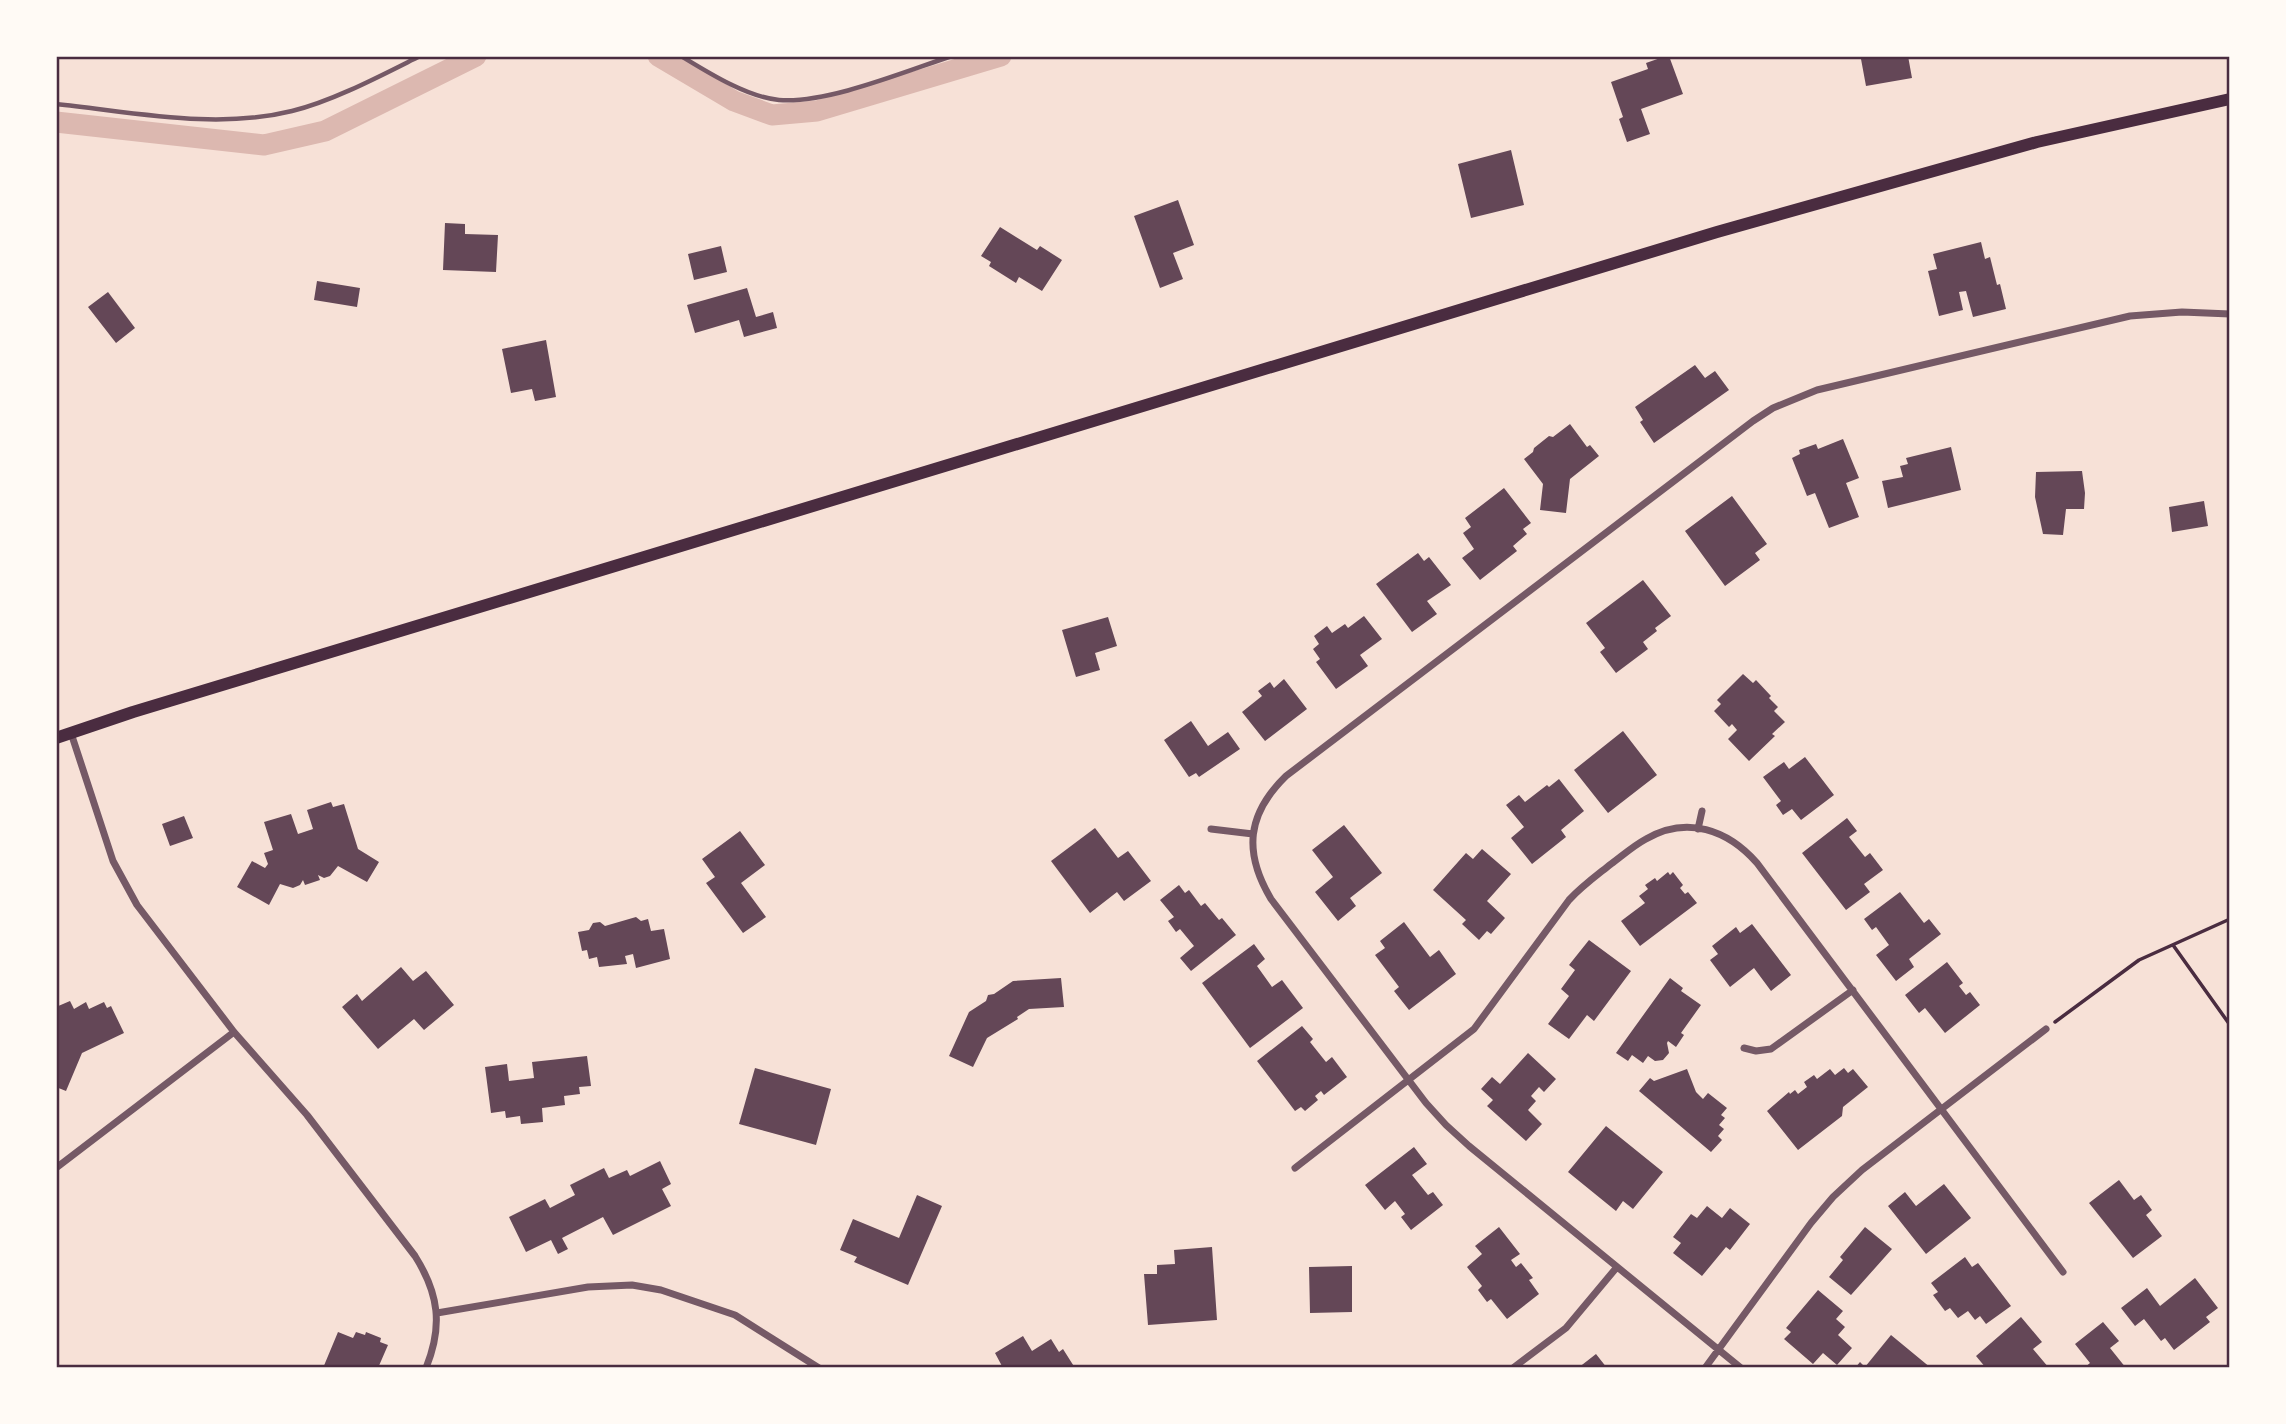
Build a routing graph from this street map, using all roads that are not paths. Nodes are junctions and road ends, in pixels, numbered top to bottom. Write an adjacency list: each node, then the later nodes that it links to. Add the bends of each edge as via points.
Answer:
1 (420, 56): 5 (lane, via 292,111 231,120)
2 (681, 56): 3 (lane, via 716,77 778,100 807,99 868,84)
3 (952, 56)
4 (2230, 99): 7 (main road, via 2037,142 1730,228)
5 (56, 104)
6 (2230, 314): 12 (street, via 2130,316 1817,390 1773,408 1286,776 1264,801)
7 (71, 733): 8 (main road); 15 (street, via 103,835 124,884)
8 (56, 738)
9 (1702, 811): 10 (street)
10 (1699, 829): 13 (street, via 1722,835 1745,849); 17 (street, via 1671,829 1648,838 1587,883 1474,1029)
11 (1211, 830): 12 (street)
12 (1252, 834): 17 (street, via 1257,872 1271,899)
13 (1853, 990): 16 (street, via 1771,1049); 18 (street)
14 (2046, 1029): 18 (street)
15 (234, 1032): 19 (street); 23 (street, via 307,1115 415,1256 428,1276)
16 (1744, 1048)
17 (1409, 1079): 20 (street); 21 (street, via 1469,1146)
18 (1941, 1110): 22 (street); 24 (street, via 1833,1197)
19 (56, 1168)
20 (1295, 1168)
21 (1617, 1267): 24 (street); 27 (street, via 1566,1328)
22 (2063, 1272)
23 (437, 1313): 25 (street, via 434,1348); 26 (street, via 588,1287 632,1285 735,1315)
24 (1718, 1349): 28 (street); 29 (street)
25 (426, 1368)
26 (819, 1368)
27 (1513, 1368)
28 (1705, 1368)
29 (1741, 1368)

